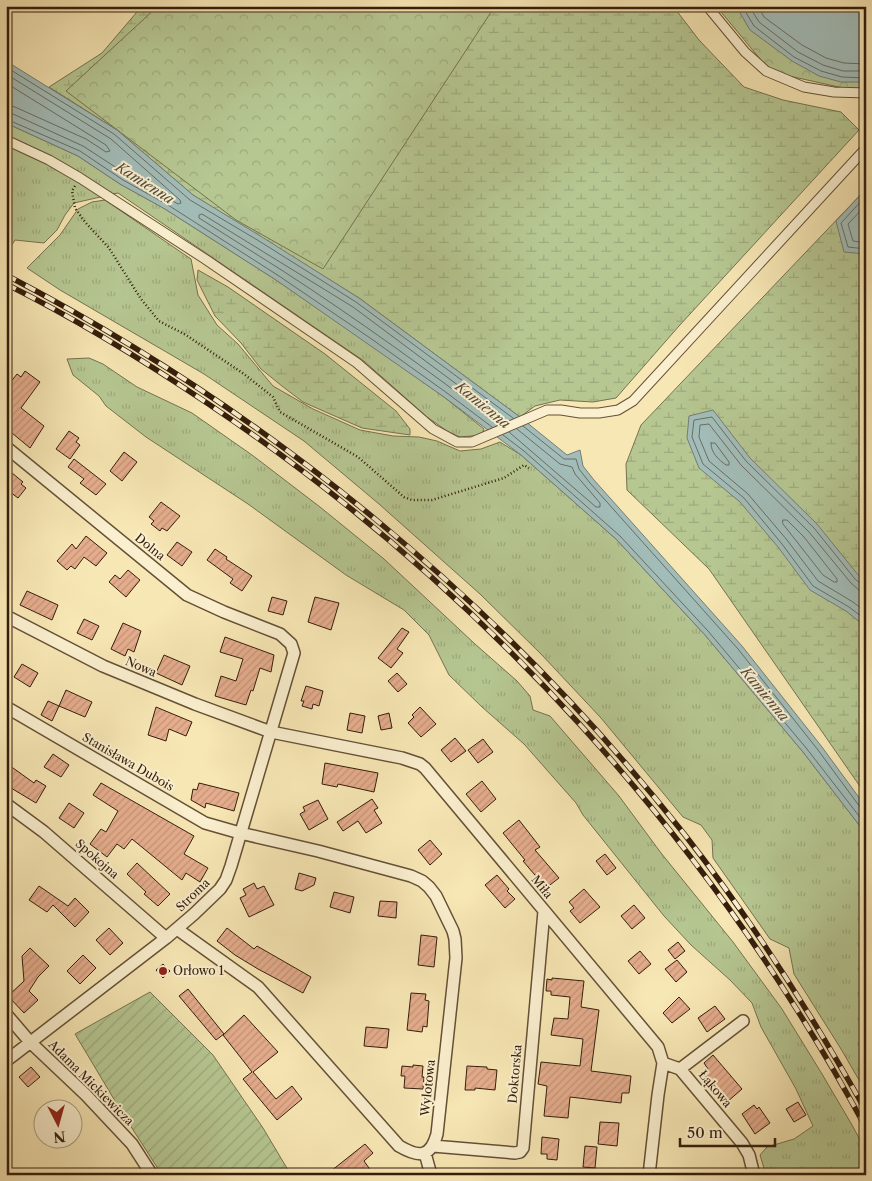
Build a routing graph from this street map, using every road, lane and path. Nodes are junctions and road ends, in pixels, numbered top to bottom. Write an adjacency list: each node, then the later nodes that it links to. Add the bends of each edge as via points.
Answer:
1 (707, 6): 2 (street, via 745,52 766,71 804,87)
2 (866, 93)
3 (6, 140): 5 (street)
4 (866, 148): 5 (street, via 633,401 618,410 599,413 547,410 472,442 457,442 433,429 357,363)
5 (80, 178): 7 (path, via 72,191 75,208 109,248 159,321 244,374 273,397 280,412 358,457 404,498 432,500 504,478 524,465)
6 (6, 446): 9 (street, Dolna, via 187,595 280,634)
7 (529, 468)
8 (6, 616): 11 (street, Nowa, via 103,666)
9 (291, 644): 11 (street, Stroma, via 294,657)
10 (6, 707): 13 (street, Stanisława Dubois, via 205,823)
11 (270, 732): 13 (street, Stroma); 14 (street, Miła, via 420,764)
12 (6, 804): 16 (street, Spokojna, via 44,832)
13 (240, 834): 15 (street, Stroma, via 226,880); 23 (street, Wylotowa, via 410,876 422,880 436,896 453,931 456,958 436,1134)
14 (544, 911): 21 (street, Miła, via 656,1045); 23 (street, Doktorska, via 522,1148 515,1153)
15 (176, 929): 16 (street, Stroma); 23 (street, via 258,987 396,1144 410,1153 418,1154)
16 (166, 938): 19 (street, Stroma)
17 (6, 1014): 19 (street, Adama Mickiewicza)
18 (743, 1021): 22 (street, Łąkowa)
19 (30, 1042): 20 (street, Stroma); 24 (street, Adama Mickiewicza, via 132,1144)
20 (6, 1061)
21 (663, 1064): 22 (street, Łąkowa); 26 (street)
22 (680, 1069): 27 (street, Łąkowa, via 742,1143)
23 (429, 1149): 25 (street)
24 (152, 1175)
25 (431, 1175)
26 (649, 1175)
27 (754, 1175)

